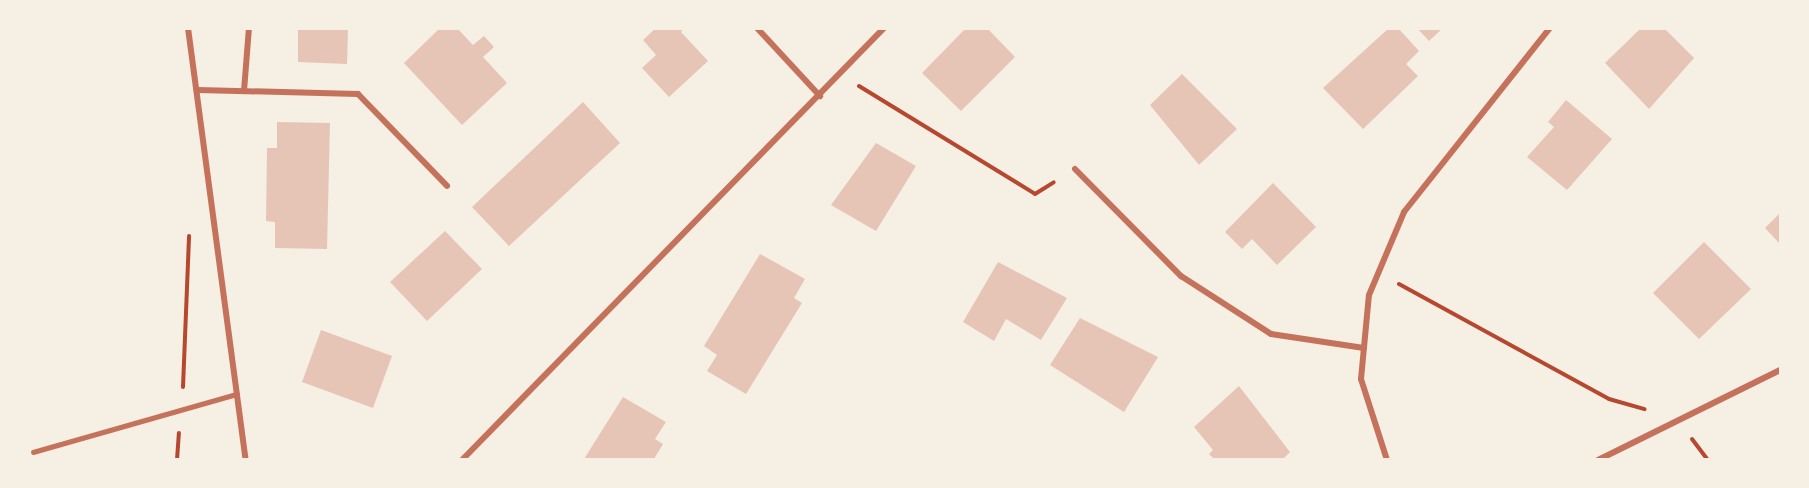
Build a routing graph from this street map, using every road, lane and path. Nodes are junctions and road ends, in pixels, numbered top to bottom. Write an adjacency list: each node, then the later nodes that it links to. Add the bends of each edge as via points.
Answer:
1 (188, 28): 7 (street)
2 (249, 28): 8 (street)
3 (757, 28): 9 (street)
4 (884, 28): 6 (street)
5 (1550, 28): 13 (street, via 1404,212)
6 (840, 74): 9 (street); 10 (path, via 1035,194)
7 (198, 90): 8 (street); 16 (street)
8 (244, 92): 11 (street, via 358,94)
9 (820, 96): 22 (street)
10 (1075, 169): 14 (street, via 1181,276 1271,334)
11 (447, 186)
12 (189, 226): 17 (path)
13 (1379, 272): 14 (street, via 1369,295); 18 (path, via 1609,399)
14 (1364, 348): 23 (street, via 1361,379)
15 (1780, 370): 18 (street)
16 (237, 394): 17 (lane); 21 (street)
17 (181, 406): 19 (lane); 20 (path)
18 (1675, 417): 24 (street); 25 (path)
19 (33, 452)
20 (177, 459)
21 (246, 459)
22 (462, 459)
23 (1386, 459)
24 (1598, 459)
25 (1708, 459)

